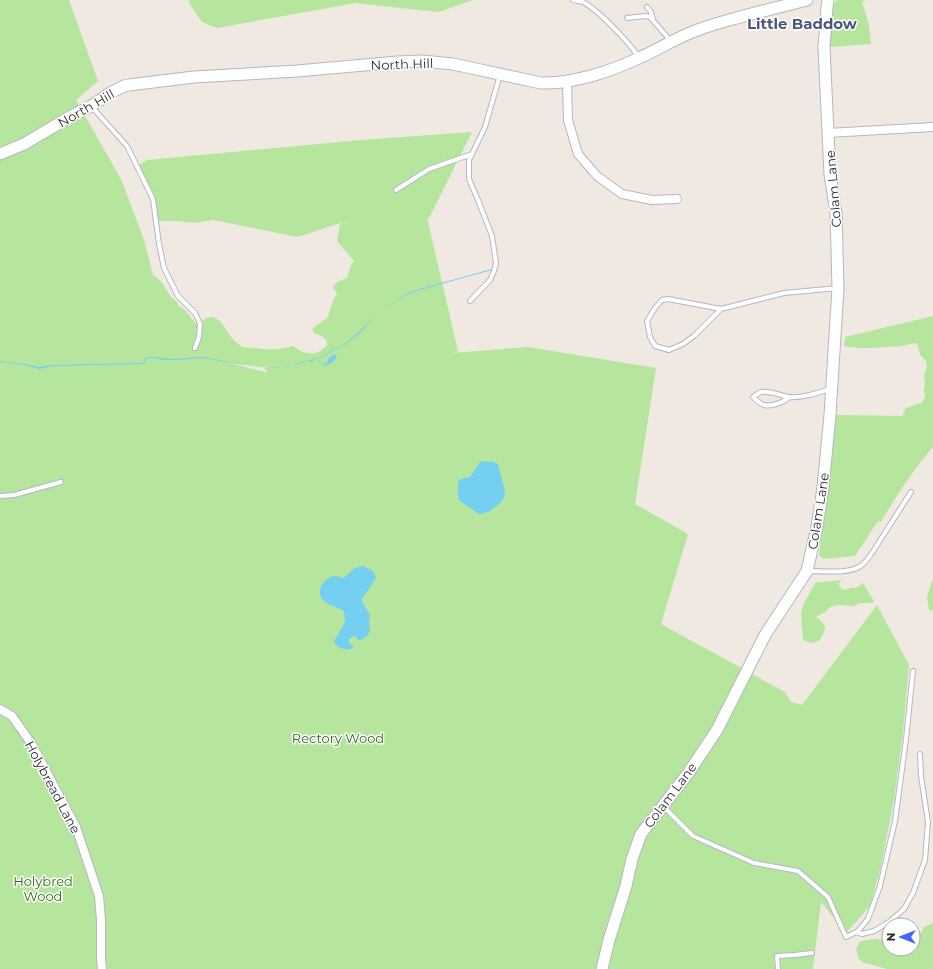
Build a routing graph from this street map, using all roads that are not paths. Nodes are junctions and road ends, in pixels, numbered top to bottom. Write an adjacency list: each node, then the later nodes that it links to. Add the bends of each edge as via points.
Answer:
1 (573, 0): 8 (lane, via 582,2 601,17)
2 (807, 0): 7 (street, North Hill, via 718,23)
3 (828, 0): 13 (street, Colam Lane, via 824,47)
4 (646, 7): 6 (lane, via 651,12)
5 (627, 18): 6 (lane, via 645,16)
6 (654, 22): 7 (lane)
7 (672, 42): 8 (street, North Hill)
8 (640, 58): 10 (street, North Hill, via 606,71)
9 (500, 75): 10 (street, North Hill, via 541,83); 11 (street, North Hill, via 453,64 422,61 194,77 124,86); 15 (lane, via 485,127)
10 (567, 81): 17 (street, via 568,120 578,154 597,176 622,194 652,200)
11 (91, 106): 14 (street, North Hill, via 24,144); 21 (lane, via 127,146 153,199 164,268 178,296 195,313 200,324)
12 (933, 127): 13 (street)
13 (828, 133): 18 (street, Colam Lane, via 830,174 836,213)
14 (0, 154)
15 (472, 154): 16 (lane, via 429,169); 19 (lane, via 469,160 469,179 492,236 496,263 490,280)
16 (396, 190)
17 (677, 199)
18 (838, 288): 20 (lane, via 784,293); 22 (street, Colam Lane)
19 (470, 301)
20 (721, 309): 20 (lane, via 684,344 669,350 655,346 650,337 648,321 662,300)
21 (195, 348)
22 (832, 389): 23 (lane, via 818,394); 27 (street, Colam Lane, via 818,527)
23 (790, 397): 23 (lane, via 765,406 753,397 760,392)
24 (61, 482): 26 (lane, via 14,495)
25 (911, 492): 27 (lane, via 872,553 859,567 848,571)
26 (0, 496)
27 (807, 571): 31 (street, Colam Lane, via 765,635 717,730)
28 (913, 671): 32 (lane, via 895,821 873,906 868,919)
29 (0, 709): 34 (street, Holybread Lane, via 12,716 31,743 76,827 99,896)
30 (920, 754): 32 (lane, via 928,822 926,860 904,909 890,922 874,931 862,934)
31 (663, 806): 32 (lane, via 693,836 754,863 798,871 828,897 846,937); 35 (street, Colam Lane, via 641,834 636,846)
32 (855, 932)
33 (812, 953): 36 (lane, via 777,956)
34 (102, 969)
35 (602, 969)
36 (778, 969)

